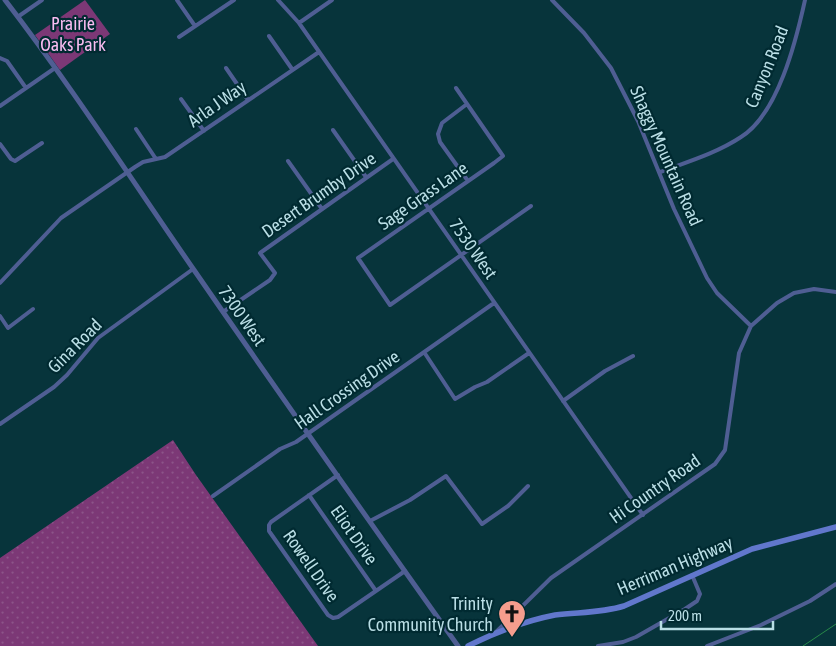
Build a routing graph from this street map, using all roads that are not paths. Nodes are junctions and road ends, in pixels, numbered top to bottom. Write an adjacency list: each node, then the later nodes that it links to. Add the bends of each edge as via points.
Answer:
1 (5, 0): 9 (street, 7300 West)
2 (42, 0): 9 (street)
3 (177, 0): 11 (street)
4 (234, 0): 11 (street)
5 (278, 0): 10 (street, 7530 West)
6 (332, 0): 10 (street)
7 (552, 0): 34 (street, Shaggy Mountain Road, via 588,37 611,68)
8 (805, 0): 34 (street, Canyon Road, via 785,69 770,104 756,125 734,142)
9 (19, 16): 16 (street, 7300 West)
10 (299, 24): 14 (street, 7530 West)
11 (195, 26): 13 (street)
12 (269, 36): 18 (street)
13 (179, 37)
14 (319, 52): 18 (street, Arla J Way); 31 (street, 7530 West)
15 (0, 58): 19 (street, via 7,61)
16 (55, 68): 19 (street); 33 (street, 7300 West)
17 (226, 68): 22 (street)
18 (292, 69): 22 (street, Arla J Way)
19 (26, 88): 24 (street)
20 (456, 88): 23 (street)
21 (181, 99): 27 (street)
22 (248, 100): 27 (street, Arla J Way)
23 (467, 104): 36 (street, via 442,124 438,134 440,142); 36 (street, Sage Grass Lane, via 503,156)
24 (0, 106)
25 (136, 129): 30 (street)
26 (333, 130): 35 (street)
27 (204, 131): 30 (street, Arla J Way, via 165,157)
28 (42, 143): 29 (street, via 15,161)
29 (0, 144)
30 (156, 159): 33 (street, Arla J Way, via 143,162)
31 (393, 159): 35 (street, Desert Brumby Drive); 39 (street, 7530 West)
32 (288, 161): 38 (street)
33 (128, 172): 41 (street, 7300 West); 42 (street, Arla J Way, via 61,218)
34 (660, 172): 48 (street, Shaggy Mountain Road, via 707,278 717,293)
35 (366, 177): 38 (street, Desert Brumby Drive)
36 (468, 181): 39 (street, Sage Grass Lane)
37 (530, 206): 40 (street)
38 (322, 209): 46 (street, Desert Brumby Drive, via 260,253 275,274)
39 (428, 209): 40 (street, 7530 West); 40 (street, Sage Grass Lane, via 358,258 390,305)
40 (461, 255): 44 (street, 7530 West)
41 (193, 269): 46 (street, 7300 West); 53 (street, Gina Road, via 98,338 54,387)
42 (0, 283)
43 (836, 292): 48 (street, Hi Country Road, via 814,289 794,294 777,303)
44 (494, 303): 49 (street, Hall Crossing Drive); 50 (street, 7530 West)
45 (34, 309): 47 (street, via 8,328)
46 (223, 312): 54 (street, 7300 West)
47 (0, 316)
48 (751, 326): 59 (street, Hi Country Road, via 739,353 725,450 716,464)
49 (424, 352): 50 (street, via 455,399 487,382); 54 (street, Hall Crossing Drive)
50 (529, 352): 52 (street, 7530 West)
51 (632, 356): 52 (street)
52 (563, 402): 59 (street, 7530 West)
53 (0, 424)
54 (308, 434): 55 (street, 7300 West); 58 (street, Hall Crossing Drive, via 280,449)
55 (338, 475): 57 (street); 60 (street, 7300 West)
56 (528, 486): 60 (street, via 508,506 482,524 446,476)
57 (309, 495): 65 (street, Eliot Drive); 65 (street, Rowell Drive, via 268,527 323,608 328,615 338,617)
58 (213, 496)
59 (643, 515): 66 (street, Hi Country Road, via 551,578)
60 (370, 521): 62 (street, 7300 West)
61 (836, 527): 63 (main road, Herriman Highway, via 759,546)
62 (405, 570): 65 (street); 67 (street, 7300 West)
63 (692, 575): 66 (main road, Herriman Highway, via 624,606 544,618); 69 (street, via 700,594 697,601 632,639)
64 (836, 584): 70 (street, via 761,625)
65 (376, 591)
66 (494, 633): 68 (main road, Herriman Highway)
67 (458, 646)
68 (468, 646)
69 (598, 646)
70 (707, 646)

